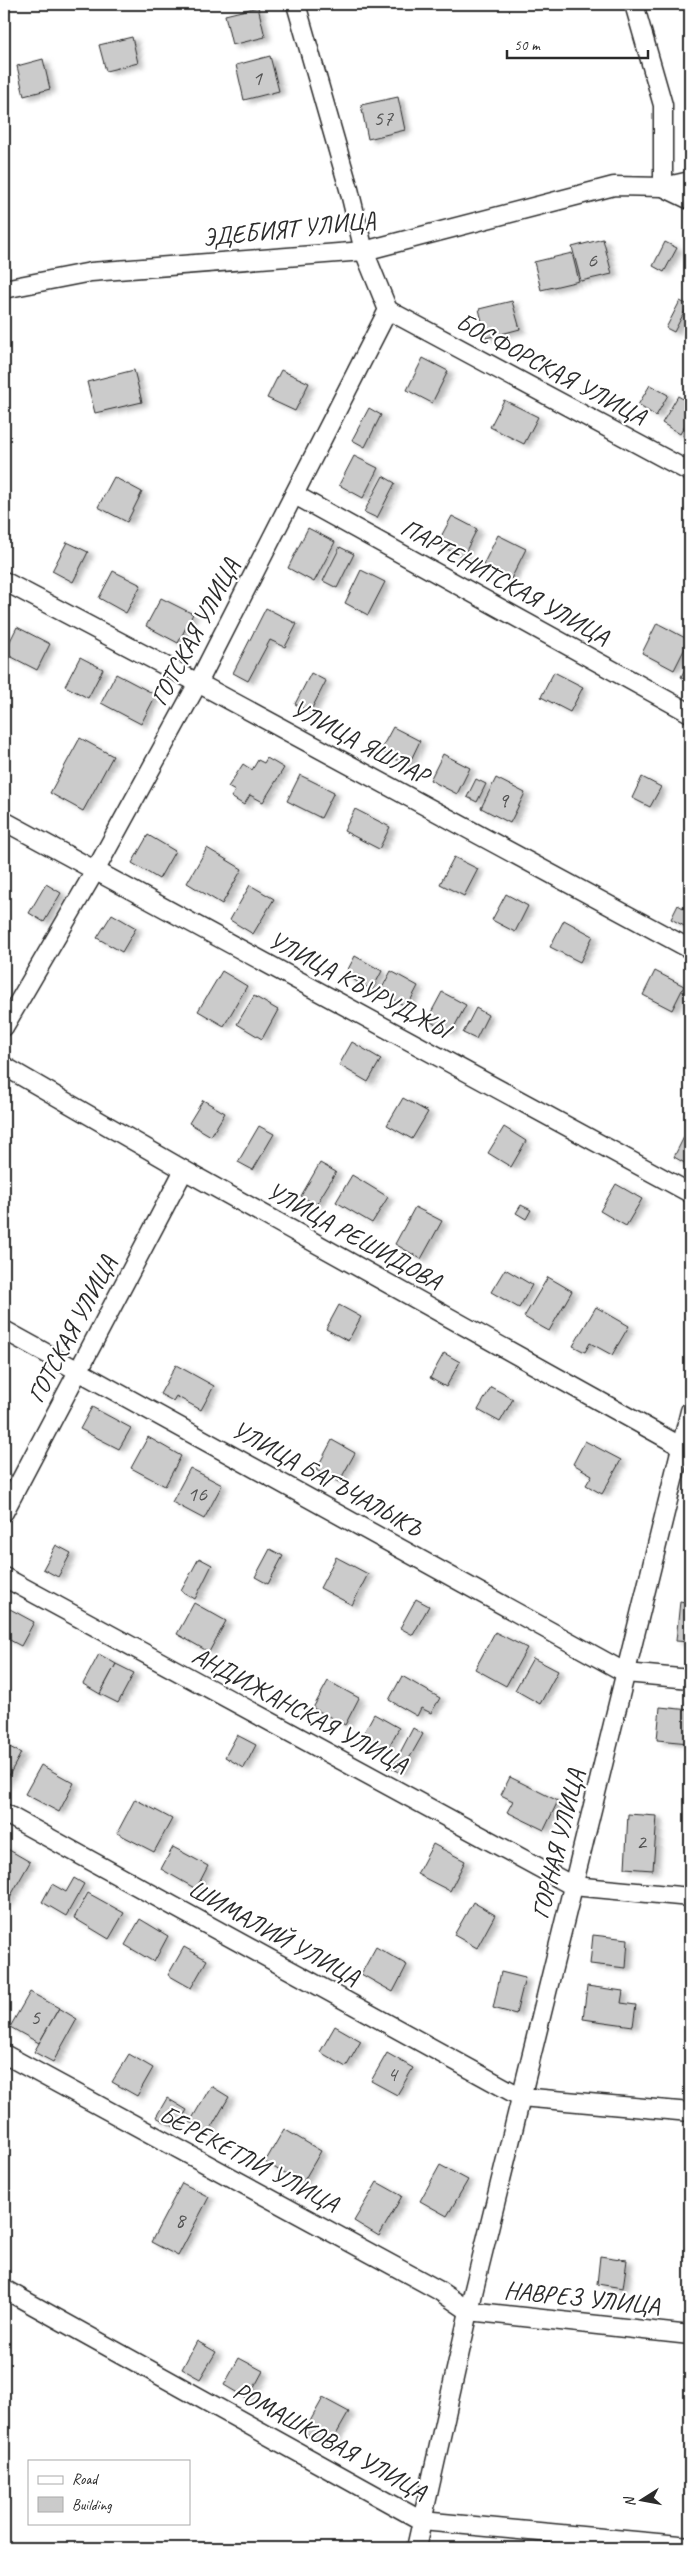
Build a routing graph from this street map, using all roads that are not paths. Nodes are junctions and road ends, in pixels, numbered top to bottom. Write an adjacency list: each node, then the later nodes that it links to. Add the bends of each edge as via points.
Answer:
1 (296, 4): 6 (street)
2 (634, 4): 4 (street, via 663,105)
3 (690, 180): 4 (street)
4 (663, 187): 5 (street, ЭДЕБИЯТ УЛИЦА); 6 (street, ЭДЕБИЯТ УЛИЦА, via 614,186)
5 (690, 200)
6 (364, 251): 7 (street, ЭДЕБИЯТ УЛИЦА, via 91,272); 8 (street)
7 (4, 289)
8 (388, 310): 9 (street, БОСФОРСКАЯ УЛИЦА); 10 (street, ГОТСКАЯ УЛИЦА)
9 (690, 472)
10 (295, 494): 12 (street, ГОТСКАЯ УЛИЦА); 13 (street, ПАРТЕНИТСКАЯ УЛИЦА)
11 (4, 581): 12 (street, УЛИЦА ЯШЛАР)
12 (198, 683): 15 (street, ГОТСКАЯ УЛИЦА); 16 (street, УЛИЦА ЯШЛАР)
13 (690, 713)
14 (4, 821): 15 (street, УЛИЦА КЪУРУДЖЫ)
15 (95, 871): 17 (street, ГОТСКАЯ УЛИЦА); 20 (street, УЛИЦА КЪУРУДЖЫ)
16 (690, 949)
17 (4, 1027)
18 (4, 1066): 19 (street, УЛИЦА РЕШИДОВА)
19 (184, 1170): 22 (street, ГОТСКАЯ УЛИЦА); 24 (street, УЛИЦА РЕШИДОВА)
20 (690, 1193)
21 (4, 1330): 22 (street, УЛИЦА БАГЪЧАЛЫКЪ)
22 (79, 1370): 25 (street, ГОТСКАЯ УЛИЦА); 27 (street, УЛИЦА БАГЪЧАЛЫКЪ)
23 (690, 1411): 24 (street, ГОРНАЯ УЛИЦА)
24 (686, 1447): 27 (street, ГОРНАЯ УЛИЦА)
25 (4, 1512)
26 (4, 1577): 30 (street, АНДИЖАНСКАЯ УЛИЦА)
27 (626, 1673): 28 (street); 30 (street, ГОРНАЯ УЛИЦА)
28 (690, 1679)
29 (4, 1813): 33 (street, ШИМАЛИЙ УЛИЦА)
30 (573, 1886): 31 (street); 33 (street, ГОРНАЯ УЛИЦА)
31 (690, 1897)
32 (4, 2054): 36 (street, БЕРЕКЕТЛИ УЛИЦА, via 438,2290)
33 (521, 2097): 34 (street); 36 (street, ГОРНАЯ УЛИЦА)
34 (690, 2112)
35 (4, 2289): 38 (street, РОМАШКОВАЯ УЛИЦА)
36 (469, 2311): 37 (street, НАВРЕЗ УЛИЦА); 38 (street, ГОРНАЯ УЛИЦА)
37 (690, 2335)
38 (422, 2521): 39 (street, РОМАШКОВАЯ УЛИЦА); 40 (street, ГОРНАЯ УЛИЦА)
39 (690, 2546)
40 (416, 2548)

